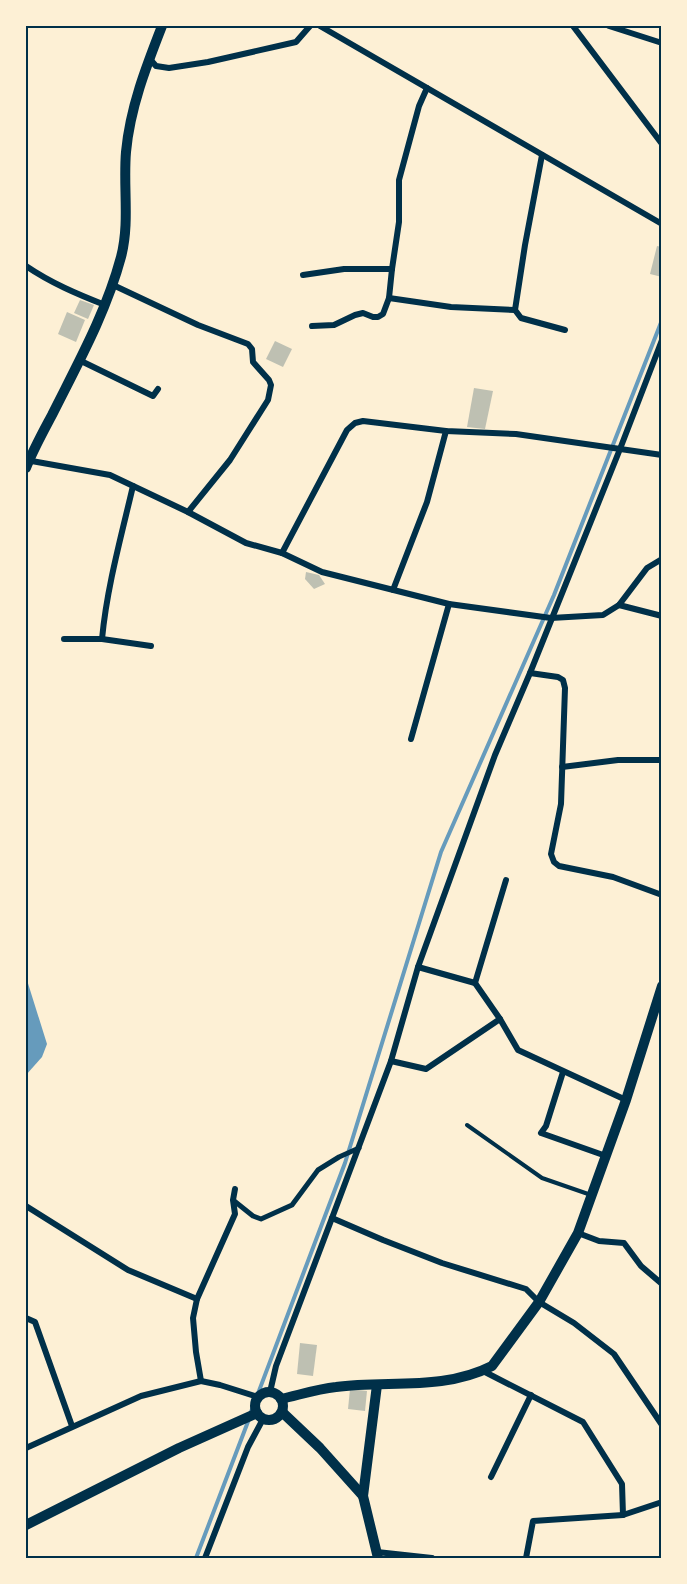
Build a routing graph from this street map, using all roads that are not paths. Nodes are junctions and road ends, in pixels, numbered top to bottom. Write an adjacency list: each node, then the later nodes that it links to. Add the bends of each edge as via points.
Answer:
1 (162, 26): 7 (main road)
2 (310, 26): 7 (street, via 296,42 208,62 169,68 156,66)
3 (320, 26): 8 (street)
4 (573, 26): 9 (street)
5 (609, 26): 6 (street)
6 (662, 43)
7 (149, 58): 15 (main road, via 126,153 126,226)
8 (427, 88): 10 (street); 13 (street, via 399,180 399,222)
9 (662, 144)
10 (542, 155): 11 (street); 18 (street)
11 (662, 224)
12 (26, 266): 17 (street, via 46,280)
13 (392, 269): 14 (street, via 344,268); 16 (street)
14 (303, 275)
15 (113, 285): 17 (main road); 29 (street, via 248,344 253,362 272,385 268,400 230,460)
16 (389, 298): 18 (street, via 451,307); 19 (street, via 378,317 363,313 334,325)
17 (105, 305): 22 (main road)
18 (515, 310): 20 (street, via 521,318)
19 (312, 326)
20 (565, 330)
21 (662, 340): 25 (street)
22 (79, 360): 23 (street, via 153,396); 27 (main road)
23 (158, 389)
24 (446, 431): 25 (street, via 516,434); 30 (street, via 355,423); 32 (street, via 427,502)
25 (620, 449): 26 (street); 36 (street)
26 (662, 455)
27 (26, 463): 28 (street, via 110,475)
28 (133, 486): 29 (street); 38 (street)
29 (188, 512): 30 (street, via 246,543)
30 (282, 553): 32 (street, via 322,572)
31 (662, 559): 34 (street, via 647,568)
32 (393, 590): 33 (street)
33 (449, 604): 36 (street); 41 (street)
34 (619, 605): 35 (street); 36 (street, via 603,615)
35 (662, 616)
36 (551, 618): 40 (street)
37 (64, 639): 38 (street)
38 (102, 639): 39 (street)
39 (151, 646)
40 (530, 673): 43 (street, via 563,680); 46 (street, via 495,755)
41 (411, 739)
42 (662, 760): 43 (street, via 618,760)
43 (562, 767): 45 (street, via 561,804 551,854 554,862 613,877)
44 (506, 880): 47 (street)
45 (662, 896)
46 (418, 967): 47 (street); 50 (street)
47 (475, 983): 49 (street)
48 (662, 986): 52 (main road)
49 (500, 1019): 50 (street, via 426,1069); 51 (street, via 518,1050)
50 (390, 1061): 54 (street)
51 (563, 1072): 52 (street); 55 (street, via 541,1133)
52 (626, 1100): 55 (main road)
53 (467, 1125): 57 (lane, via 542,1178)
54 (359, 1148): 58 (street, via 318,1170 292,1205 276,1213 261,1219); 60 (street)
55 (606, 1156): 57 (main road)
56 (235, 1189): 58 (street)
57 (591, 1195): 61 (main road)
58 (233, 1200): 63 (street, via 235,1214)
59 (26, 1206): 63 (street, via 128,1270)
60 (332, 1218): 64 (street, via 442,1263 526,1289); 69 (street, via 276,1366)
61 (578, 1233): 62 (street, via 624,1244 640,1266); 64 (main road)
62 (662, 1284)
63 (197, 1299): 67 (street, via 193,1318)
64 (539, 1302): 66 (main road, via 492,1366); 75 (street, via 614,1354)
65 (26, 1318): 76 (street, via 35,1322)
66 (482, 1371): 68 (main road, via 417,1384); 70 (street)
67 (201, 1382): 71 (street); 76 (street, via 141,1396)
68 (377, 1384): 72 (main road, via 336,1387); 79 (main road)
69 (270, 1392): 71 (main road); 72 (main road)
70 (531, 1395): 78 (street); 81 (street, via 583,1422 622,1484)
71 (258, 1397): 74 (main road, via 255,1405)
72 (281, 1399): 73 (main road)
73 (282, 1412): 74 (main road, via 272,1420); 79 (main road)
74 (260, 1416): 82 (main road, via 179,1448); 84 (street)
75 (662, 1425)
76 (72, 1426): 77 (street)
77 (26, 1448)
78 (490, 1477)
79 (363, 1496): 83 (main road)
80 (662, 1502): 81 (street)
81 (623, 1515): 86 (street, via 533,1521)
82 (26, 1525)
83 (378, 1555): 85 (street)
84 (206, 1558)
85 (432, 1558)
86 (526, 1558)

